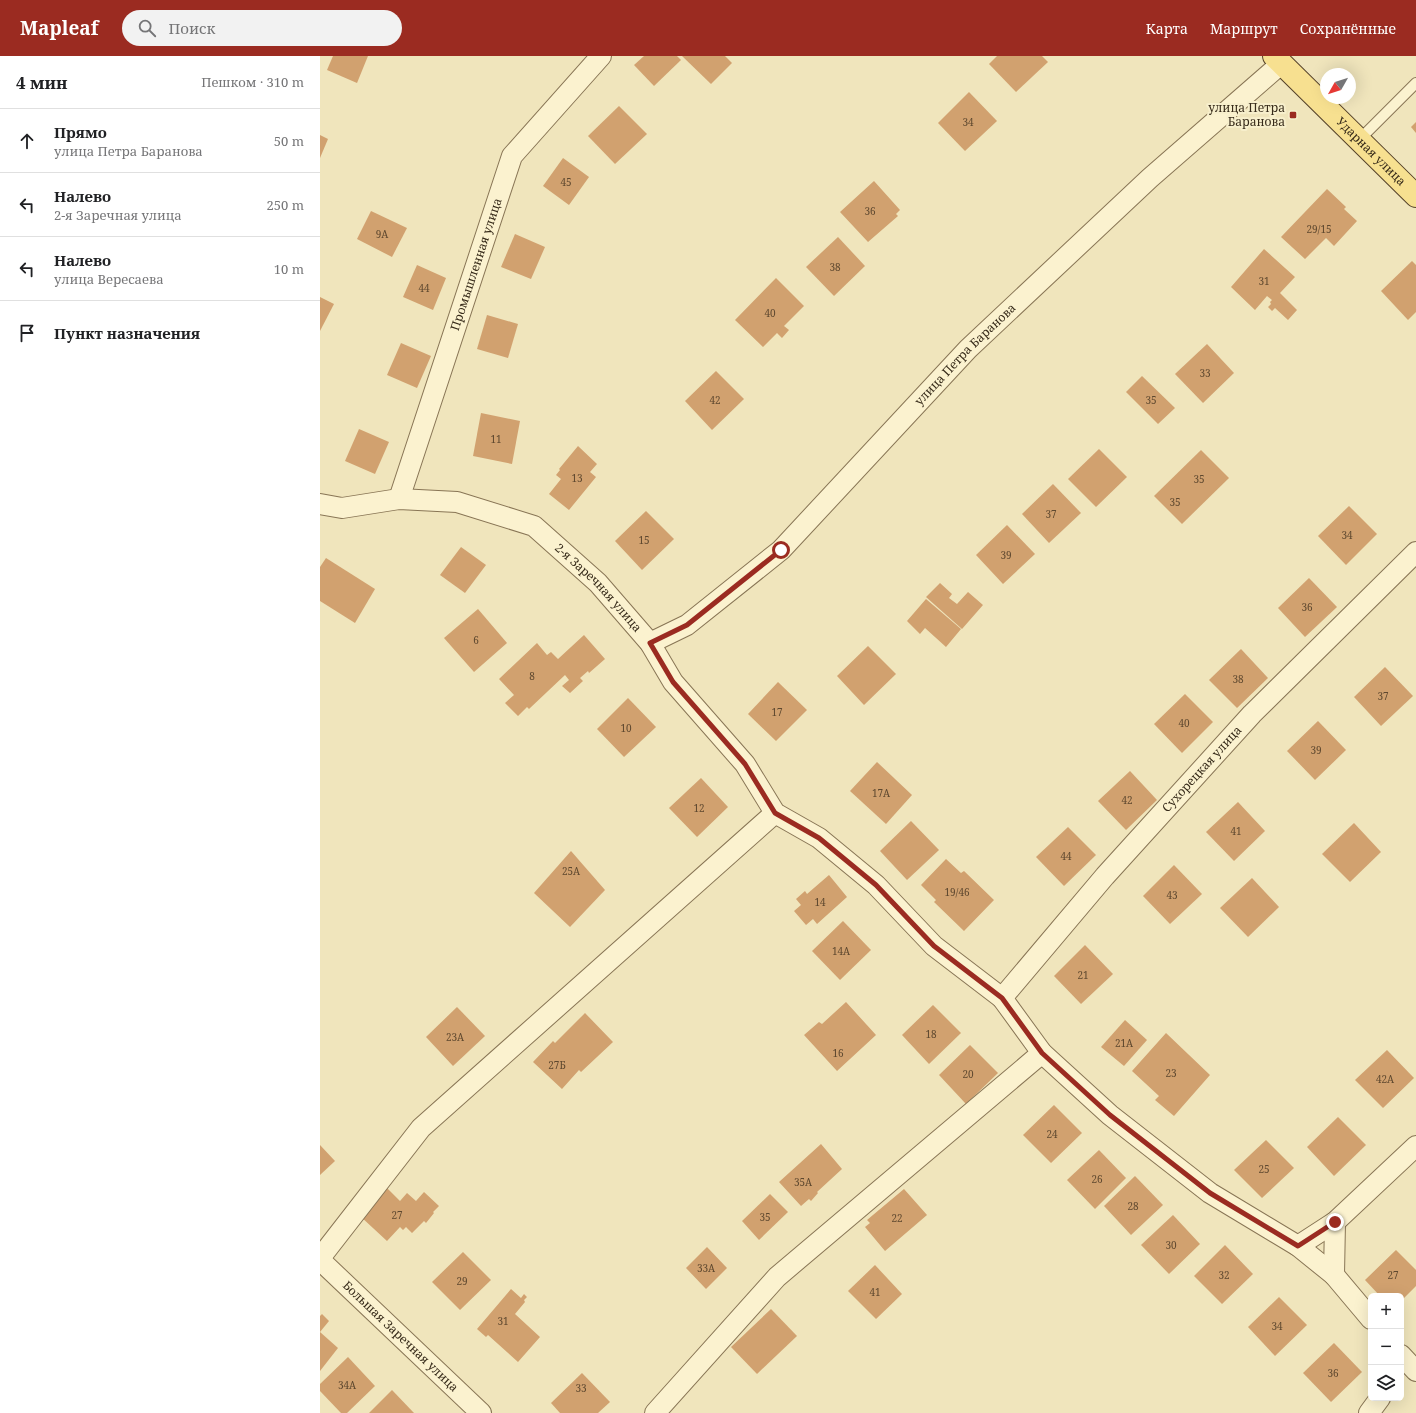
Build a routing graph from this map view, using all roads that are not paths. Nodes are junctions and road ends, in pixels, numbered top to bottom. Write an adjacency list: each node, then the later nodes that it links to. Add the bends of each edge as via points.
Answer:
1 (601, 56): 6 (street, Промышленная улица, via 512,156)
2 (1278, 60): 4 (main road, Ударная улица); 9 (street, улица Петра Баранова, via 968,349 781,550 687,625)
3 (1416, 83): 4 (lane)
4 (1359, 140): 5 (main road, Ударная улица)
5 (1416, 196)
6 (399, 499): 7 (street, 2-я Заречная улица, via 342,508); 9 (street, 2-я Заречная улица, via 457,502 534,526 598,583)
7 (320, 504)
8 (1416, 552): 11 (street, Сухорецкая улица, via 1252,714 1105,876)
9 (650, 643): 10 (street, 2-я Заречная улица, via 673,682 745,764)
10 (775, 813): 11 (street, 2-я Заречная улица, via 819,838 876,885 934,946); 16 (street, via 421,1128)
11 (1002, 998): 12 (street, 2-я Заречная улица)
12 (1042, 1053): 15 (street, 2-я Заречная улица, via 1110,1115 1210,1193); 21 (street, via 777,1277)
13 (1416, 1146): 14 (street)
14 (1335, 1222): 15 (street); 17 (street)
15 (1298, 1246): 17 (street, 2-я Заречная улица)
16 (320, 1259): 20 (street, Большая Заречная улица)
17 (1334, 1275): 18 (street, 2-я Заречная улица)
18 (1368, 1315)
19 (1378, 1401): 22 (street)
20 (481, 1413)
21 (655, 1413)
22 (1369, 1413)

